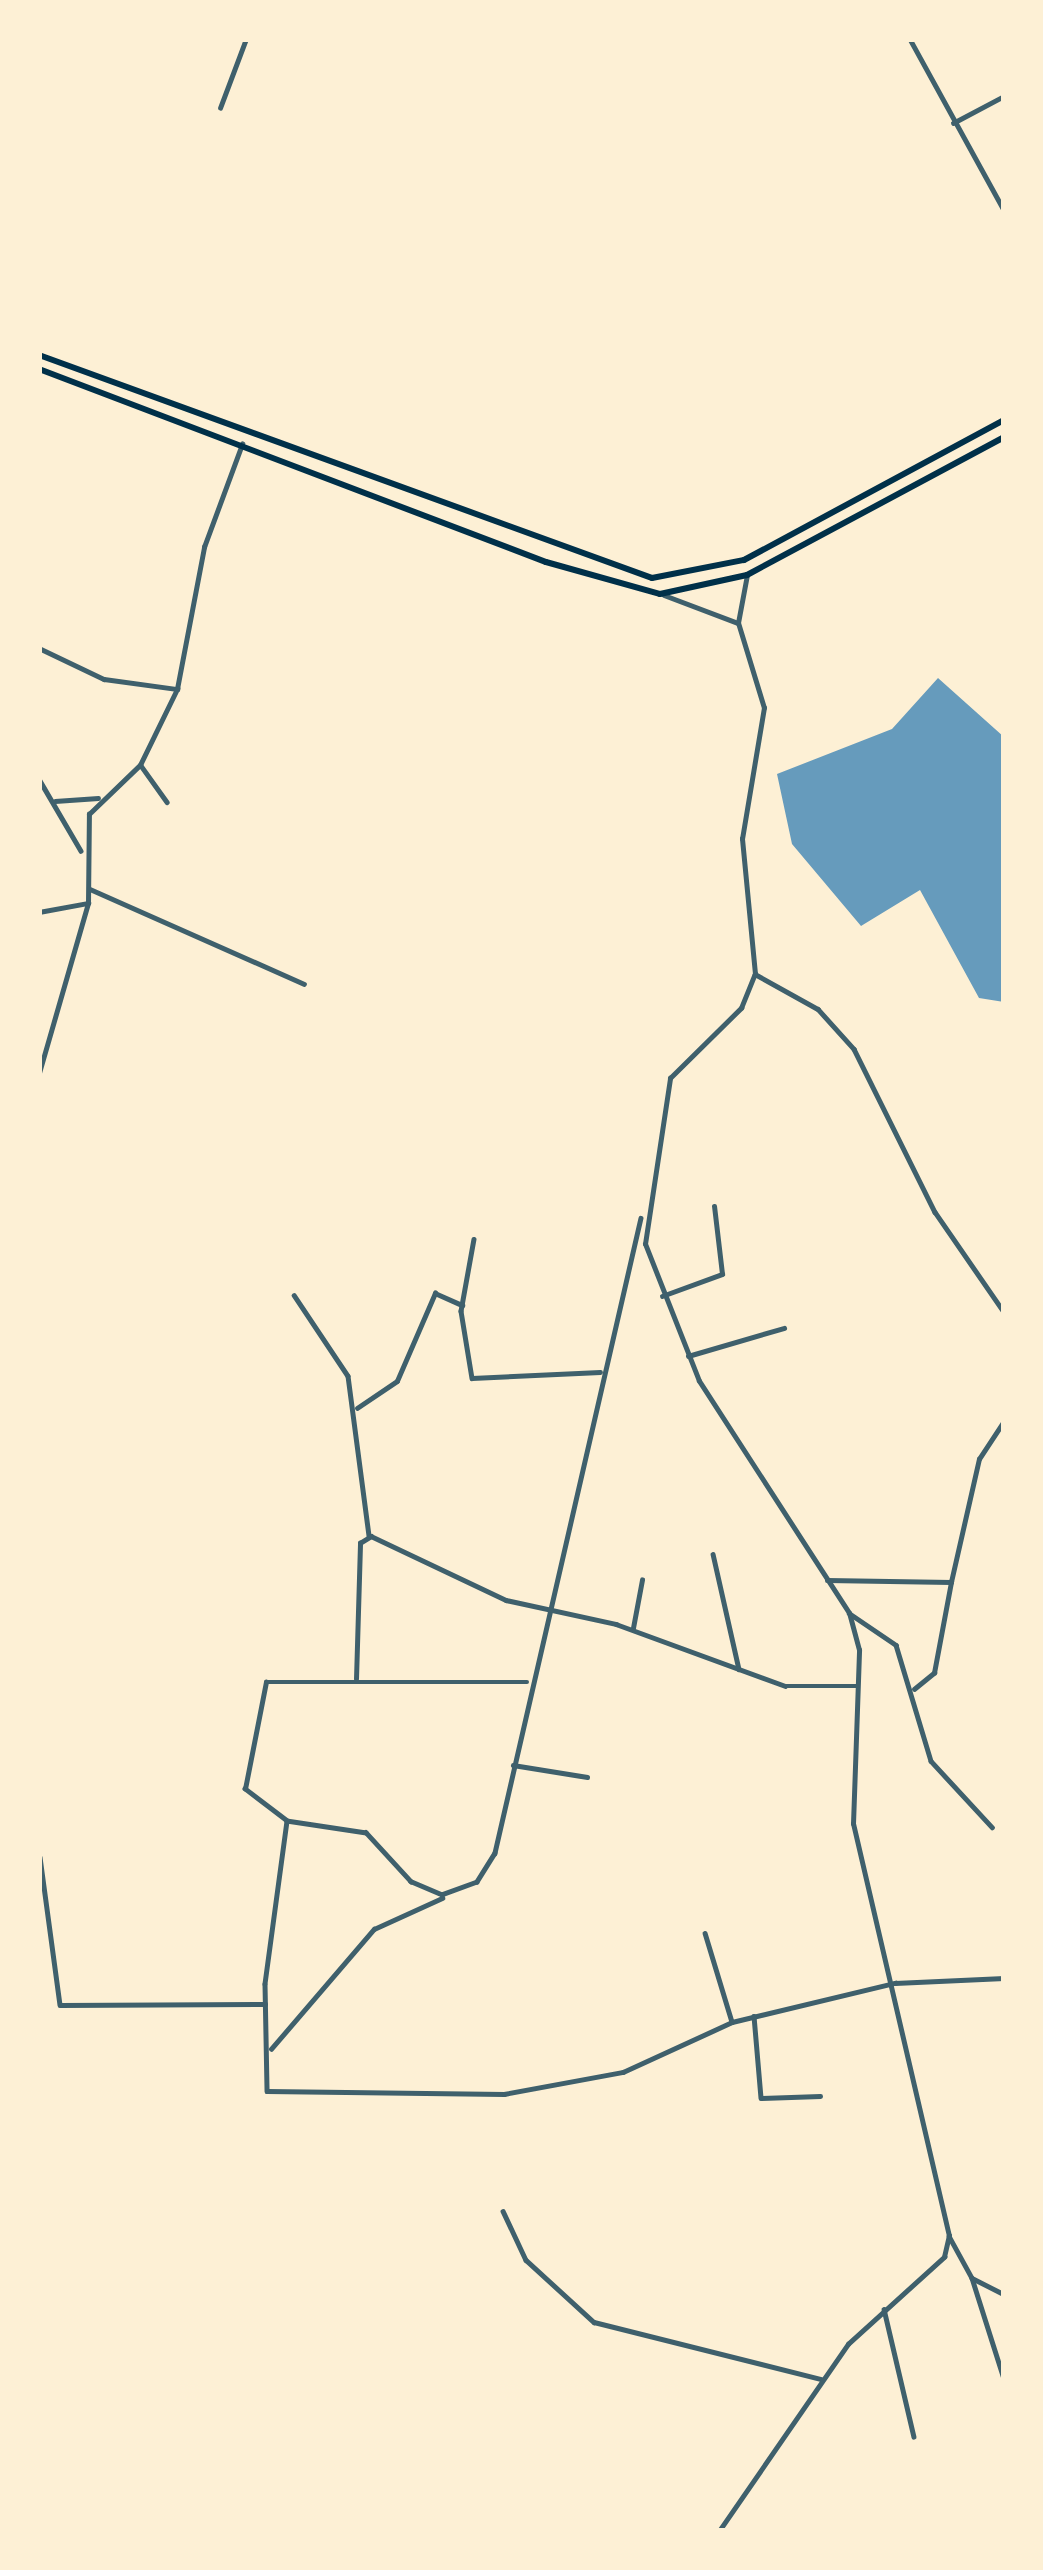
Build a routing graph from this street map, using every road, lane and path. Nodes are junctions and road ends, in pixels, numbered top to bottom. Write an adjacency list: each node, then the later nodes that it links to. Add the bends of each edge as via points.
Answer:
1 (246, 39): 4 (street)
2 (910, 39): 5 (street)
3 (1004, 96): 5 (street)
4 (220, 108)
5 (953, 123): 6 (street)
6 (1004, 210)
7 (39, 355): 9 (main road)
8 (39, 368): 10 (main road)
9 (73, 368): 10 (main road); 14 (main road)
10 (68, 380): 13 (main road)
11 (1004, 420): 14 (main road, via 719,570 652,578)
12 (1004, 437): 16 (main road)
13 (242, 445): 15 (main road); 20 (street, via 204,548)
14 (551, 548): 15 (main road)
15 (546, 562): 17 (main road)
16 (747, 575): 17 (main road); 18 (street)
17 (660, 594): 18 (street)
18 (737, 623): 30 (street, via 764,708 742,839)
19 (39, 648): 20 (street, via 104,679)
20 (177, 689): 21 (street)
21 (140, 765): 23 (street); 25 (street)
22 (39, 779): 24 (street)
23 (98, 798): 24 (street); 26 (street)
24 (56, 801): 26 (street)
25 (166, 802)
26 (83, 856): 27 (street)
27 (90, 889): 28 (street); 31 (street)
28 (88, 903): 29 (street); 32 (street)
29 (39, 912)
30 (755, 974): 34 (street, via 741,1008 670,1078); 39 (street, via 818,1009 854,1049 935,1212)
31 (304, 984)
32 (39, 1073)
33 (714, 1206): 37 (street, via 722,1274)
34 (643, 1213): 37 (street); 42 (street)
35 (474, 1239): 38 (street)
36 (294, 1295): 43 (street)
37 (662, 1296): 41 (street)
38 (462, 1305): 42 (street, via 472,1378); 43 (street, via 435,1293 397,1381)
39 (1004, 1312)
40 (784, 1328): 41 (street)
41 (688, 1356): 48 (street)
42 (600, 1372): 50 (street)
43 (356, 1408): 45 (street)
44 (1004, 1421): 49 (street, via 979,1459)
45 (368, 1536): 50 (street, via 488,1593); 54 (street)
46 (712, 1554): 53 (street)
47 (642, 1580): 52 (street)
48 (827, 1580): 49 (street); 51 (street)
49 (951, 1582): 57 (street, via 934,1673)
50 (545, 1606): 52 (street); 55 (street)
51 (849, 1612): 56 (street); 57 (street, via 896,1645)
52 (632, 1630): 53 (street)
53 (739, 1669): 56 (street, via 799,1690)
54 (356, 1679): 55 (street); 60 (street, via 261,1687 245,1789)
55 (530, 1682): 58 (street)
56 (858, 1686): 66 (street, via 853,1824)
57 (914, 1689): 61 (street, via 931,1761)
58 (513, 1765): 59 (street); 63 (street, via 496,1853)
59 (587, 1777)
60 (287, 1821): 63 (street, via 366,1833 411,1882); 67 (street)
61 (992, 1827)
62 (40, 1857): 67 (street, via 60,2005)
63 (459, 1890): 70 (street, via 374,1929)
64 (705, 1933): 69 (street)
65 (1004, 1978): 66 (street)
66 (895, 1983): 68 (street); 73 (street)
67 (265, 2004): 70 (street)
68 (754, 2016): 69 (street); 71 (street, via 766,2104)
69 (732, 2022): 70 (street, via 645,2065 504,2094 271,2097)
70 (272, 2049)
71 (820, 2096)
72 (503, 2211): 77 (street, via 526,2260 594,2322)
73 (949, 2236): 74 (street); 76 (street, via 944,2257)
74 (972, 2278): 75 (street); 78 (street)
75 (1004, 2294)
76 (884, 2309): 77 (street); 79 (street)
77 (821, 2378): 80 (street)
78 (1004, 2379)
79 (914, 2437)
80 (719, 2531)

